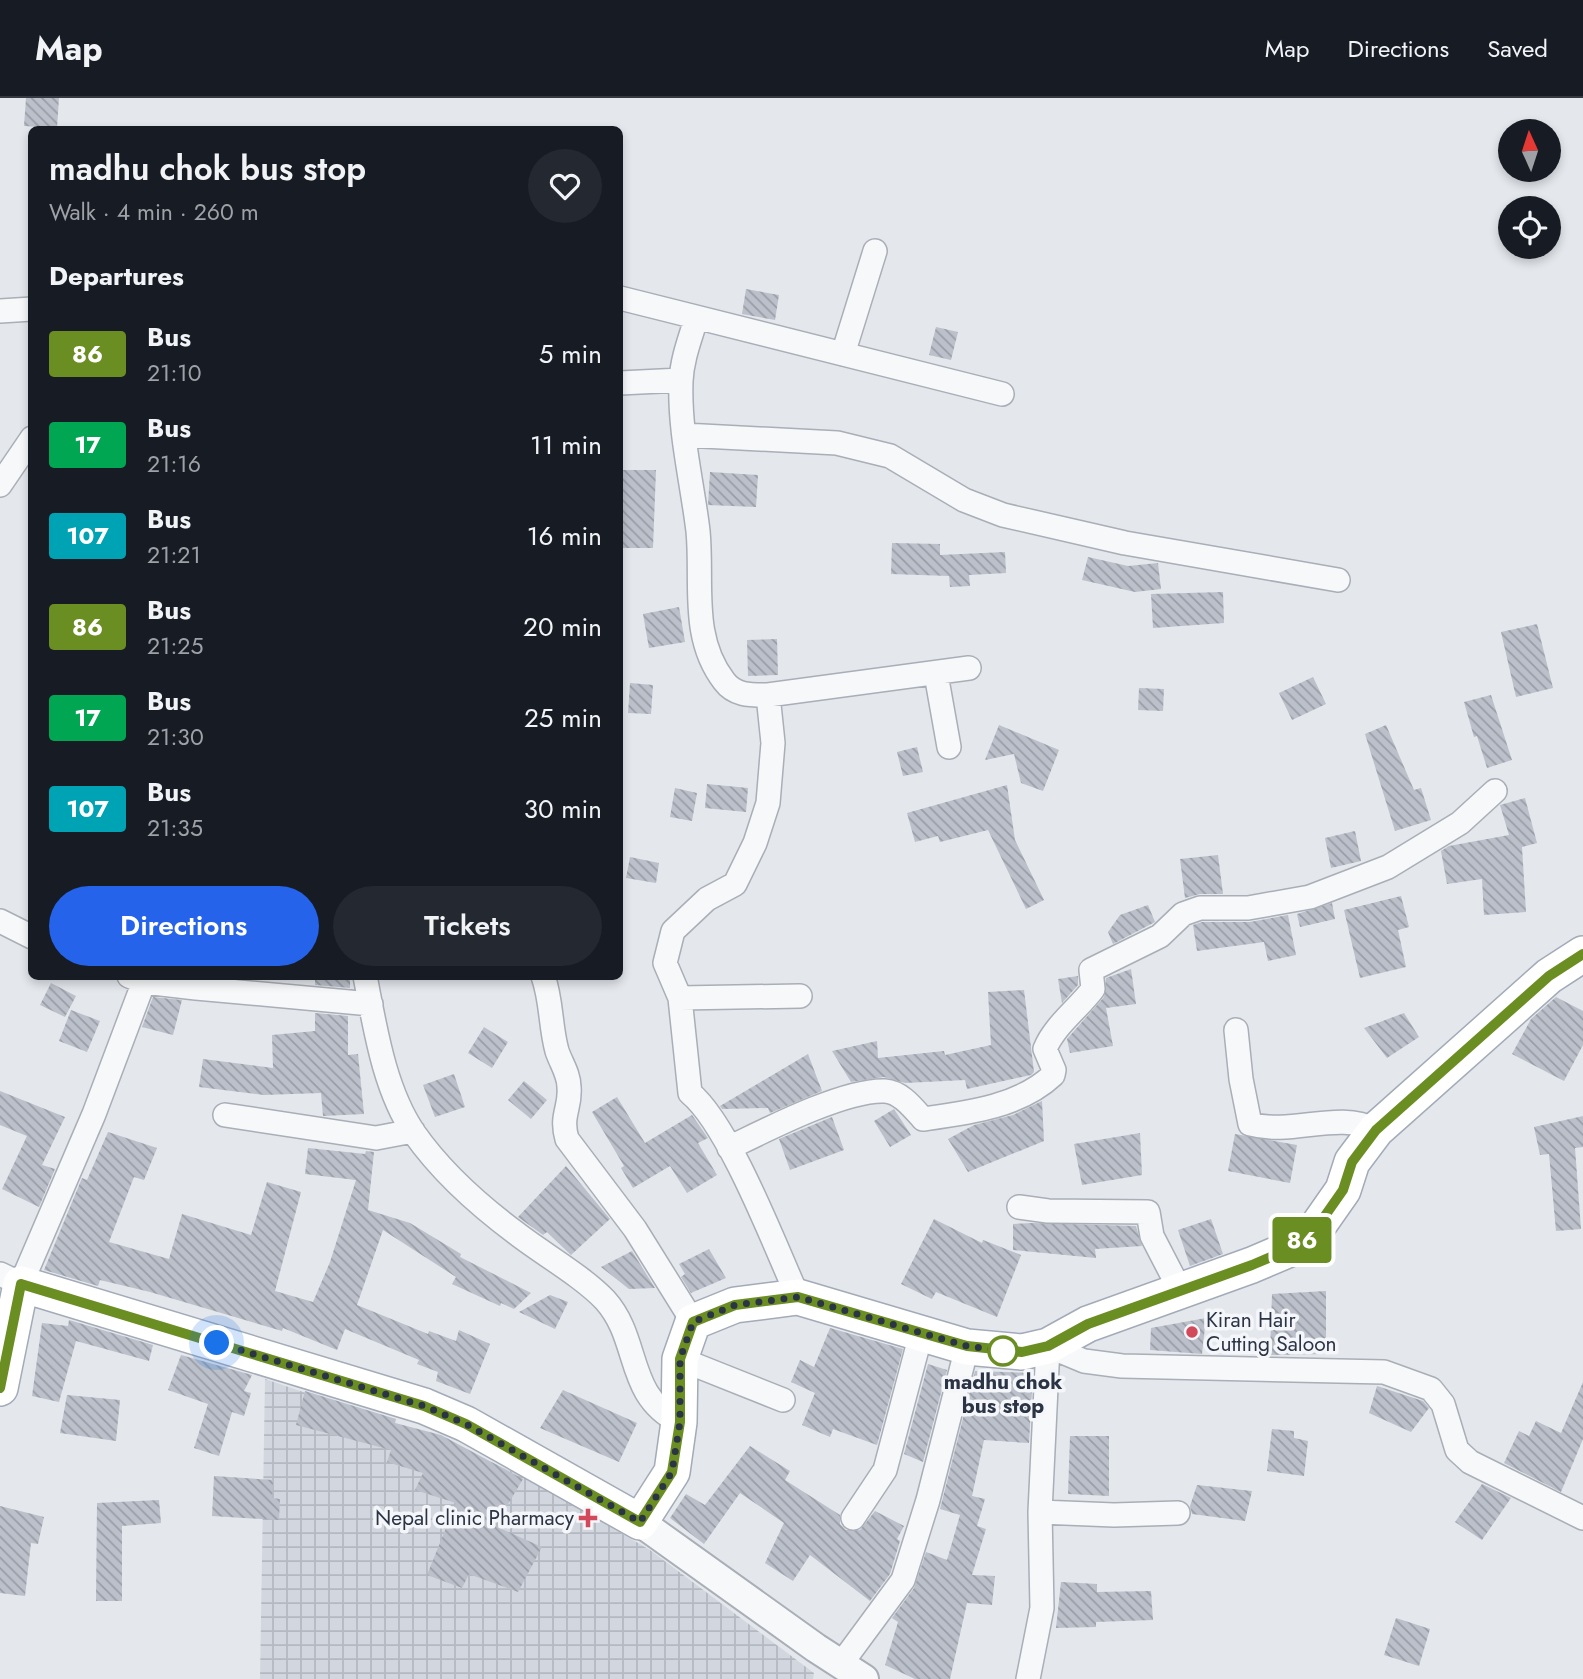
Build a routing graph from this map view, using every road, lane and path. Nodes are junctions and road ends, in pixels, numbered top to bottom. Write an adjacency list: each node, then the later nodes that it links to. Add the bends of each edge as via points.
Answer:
1 (875, 251): 6 (street)
2 (623, 299): 5 (street)
3 (28, 309): 4 (street)
4 (0, 311)
5 (696, 319): 6 (street); 7 (street)
6 (843, 354): 9 (street)
7 (681, 380): 8 (street); 10 (street)
8 (623, 383)
9 (1002, 394)
10 (684, 435): 13 (street, via 837,443 890,456 964,500 1003,515 1125,543); 16 (street, via 698,533 701,623 707,651 726,684 742,694)
11 (28, 444): 12 (street)
12 (0, 485)
13 (1338, 580)
14 (969, 668): 15 (street)
15 (936, 674): 16 (street); 17 (street)
16 (768, 695): 27 (street, via 773,743 768,803 735,884 707,899 673,931 665,962)
17 (949, 747)
18 (1495, 791): 33 (street, via 1460,823 1388,867 1310,897 1248,908 1200,908 1183,915 1160,936 1091,970 1093,989 1051,1035 1045,1049 1053,1075 1025,1093 976,1112 923,1119 906,1101 886,1091 847,1097)
19 (0, 921): 20 (street)
20 (28, 935)
21 (1583, 954): 31 (main road, via 1549,976)
22 (139, 980): 35 (street, via 94,1114)
23 (158, 980): 28 (street)
24 (366, 980): 28 (street)
25 (545, 980): 38 (street, via 557,1050 569,1082 563,1124 568,1139 635,1229)
26 (800, 996): 27 (street)
27 (680, 998): 33 (street, via 690,1093 702,1102)
28 (371, 1004): 32 (street, via 392,1084)
29 (1236, 1030): 31 (street, via 1250,1124 1290,1128 1358,1121)
30 (225, 1115): 32 (street, via 376,1138)
31 (1376, 1130): 36 (main road, via 1352,1162 1343,1190 1315,1230 1292,1248)
32 (413, 1131): 45 (street, via 470,1198 603,1298 622,1322 648,1398)
33 (729, 1148): 37 (street)
34 (1019, 1208): 36 (street, via 1147,1212 1152,1236)
35 (11, 1279): 43 (main road); 50 (main road, via 424,1406 466,1424)
36 (1180, 1290): 41 (main road, via 1088,1324)
37 (798, 1297): 38 (main road, via 735,1305); 39 (main road)
38 (693, 1322): 42 (main road)
39 (921, 1334): 40 (main road); 48 (street, via 885,1470)
40 (967, 1346): 41 (main road, via 1022,1352); 51 (street, via 903,1580)
41 (1048, 1346): 46 (street); 49 (street, via 1084,1361 1122,1366 1384,1372 1414,1380 1431,1389 1443,1404 1457,1450 1470,1462)
42 (680, 1359): 44 (street); 45 (main road)
43 (0, 1388)
44 (783, 1401)
45 (680, 1422): 50 (main road, via 672,1472)
46 (1040, 1512): 47 (street); 52 (street, via 1042,1608)
47 (1178, 1513)
48 (853, 1518)
49 (1583, 1518)
50 (640, 1522): 51 (street)
51 (853, 1672)
52 (1028, 1679)

